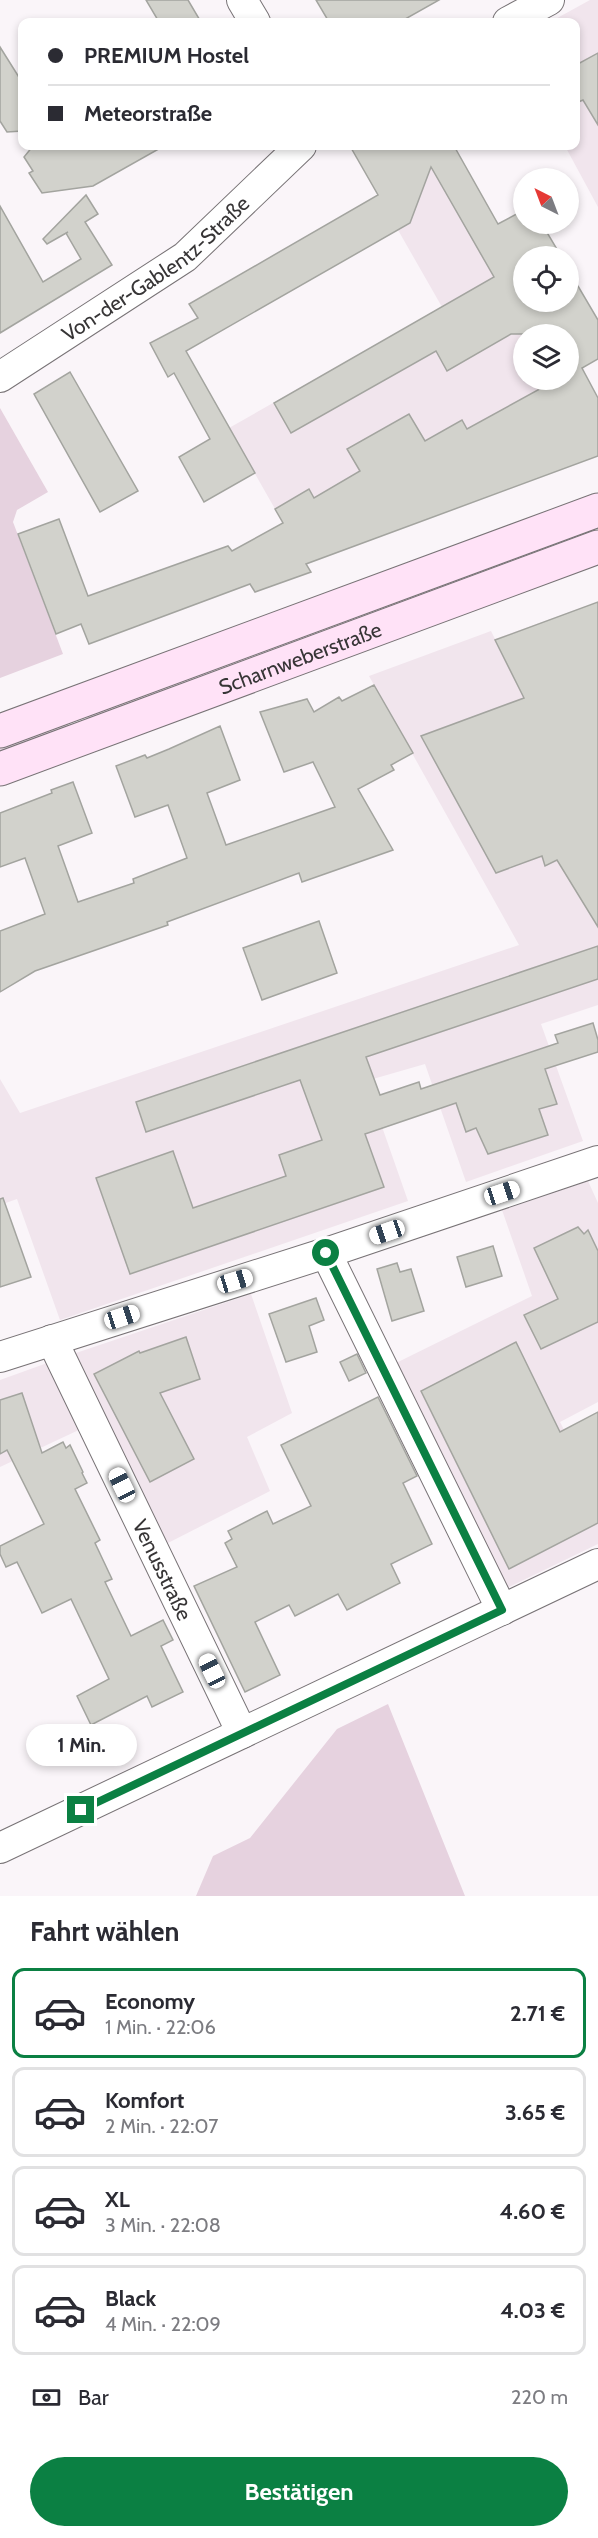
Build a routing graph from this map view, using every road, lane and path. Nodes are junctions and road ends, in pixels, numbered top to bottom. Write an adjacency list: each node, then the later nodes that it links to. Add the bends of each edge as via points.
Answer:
1 (242, 0): 3 (street)
2 (549, 0): 4 (street)
3 (253, 18)
4 (515, 18)
5 (297, 150): 6 (street, Von-der-Gablentz-Straße, via 185,256)
6 (0, 377)
7 (598, 510): 9 (main road, Scharnweberstraße)
8 (598, 547): 10 (main road, Scharnweberstraße)
9 (0, 731)
10 (0, 769)
11 (595, 1169): 12 (street)
12 (326, 1253): 13 (street); 16 (street)
13 (52, 1340): 14 (street); 17 (street, Venusstraße)
14 (0, 1357)
15 (598, 1564): 16 (street)
16 (502, 1610): 17 (street)
17 (242, 1733): 18 (street)
18 (0, 1848)

